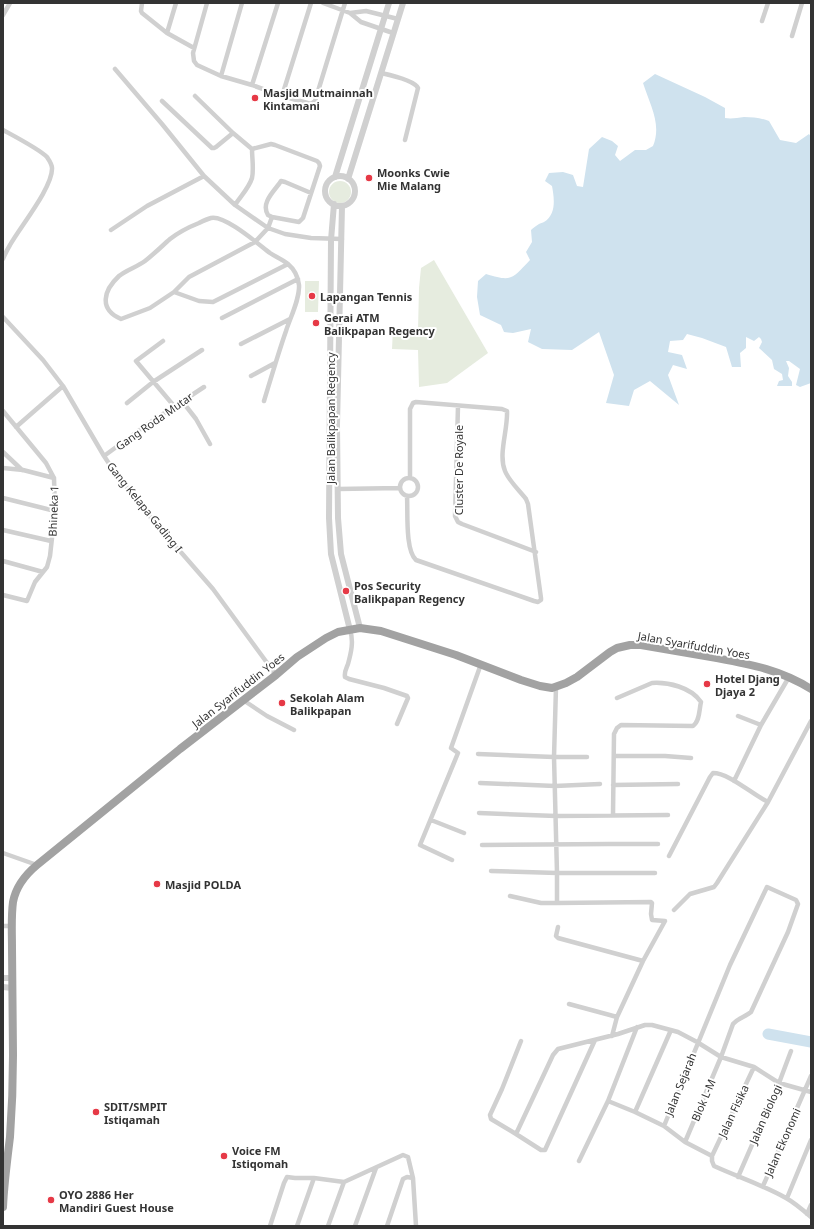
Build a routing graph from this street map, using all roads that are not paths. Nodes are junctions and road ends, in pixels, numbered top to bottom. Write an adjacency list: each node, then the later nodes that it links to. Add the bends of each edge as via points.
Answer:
1 (10, 3): 16 (street)
2 (142, 3): 21 (street, via 140,11)
3 (176, 3): 21 (street)
4 (208, 3): 24 (street)
5 (242, 3): 27 (street)
6 (278, 3): 28 (street)
7 (311, 3): 30 (street)
8 (323, 3): 14 (street)
9 (345, 3): 14 (street)
10 (389, 3): 17 (street, Jalan Balikpapan Regency)
11 (403, 3): 18 (street)
12 (768, 3): 19 (street)
13 (802, 3): 23 (street)
14 (343, 10): 15 (street); 30 (street, via 315,100 311,104)
15 (350, 13): 17 (street, via 366,11); 20 (street, via 361,22)
16 (3, 15)
17 (386, 15): 18 (street); 20 (street, Jalan Balikpapan Regency)
18 (398, 19): 22 (street)
19 (762, 21)
20 (381, 29): 22 (street); 37 (street, Jalan Balikpapan Regency)
21 (167, 33): 24 (street)
22 (393, 33): 26 (street)
23 (792, 36)
24 (194, 48): 27 (street, via 194,61)
25 (115, 69): 36 (street)
26 (381, 73): 34 (street, via 417,85); 38 (street)
27 (221, 76): 28 (street)
28 (252, 85): 30 (street)
29 (195, 96): 33 (street)
30 (282, 96)
31 (162, 101): 33 (street, via 212,148)
32 (3, 130): 49 (street, via 41,152 47,157 52,168 44,193)
33 (233, 133): 35 (street)
34 (405, 140)
35 (252, 149): 39 (street, via 271,144 317,161 320,166); 41 (street, via 252,178)
36 (204, 176): 41 (street); 45 (street, via 147,206)
37 (335, 177): 38 (street); 40 (street, Jalan Balikpapan Regency, via 326,188 328,199)
38 (348, 178): 42 (street, via 353,185 354,194 350,202)
39 (311, 193): 43 (street, via 301,221); 43 (street, via 281,182 266,203 266,212)
40 (334, 204): 42 (street); 47 (street, Jalan Balikpapan Regency)
41 (235, 205): 44 (street)
42 (342, 206): 46 (street, Jalan Balikpapan Regency)
43 (272, 217): 44 (street)
44 (268, 228): 47 (street, via 285,234); 48 (street)
45 (111, 230)
46 (342, 239): 47 (street); 70 (street, Jalan Balikpapan Regency)
47 (331, 240): 70 (street, Jalan Balikpapan Regency)
48 (256, 242): 50 (street); 52 (street, via 189,277); 52 (street, via 228,223 218,218 210,218 178,234 145,261 120,276 108,290 105,304 121,319 150,308)
49 (3, 259)
50 (288, 264): 51 (street); 52 (street, via 213,302 199,301)
51 (298, 278): 54 (street); 55 (street, via 298,293)
52 (174, 292)
53 (3, 317): 62 (street, Gang Kelapa Gading I)
54 (222, 318)
55 (290, 319): 57 (street); 59 (street)
56 (163, 341): 61 (street, via 136,361)
57 (242, 344)
58 (202, 350): 61 (street)
59 (275, 363): 60 (street); 64 (street)
60 (251, 376)
61 (153, 382): 66 (street); 67 (street)
62 (63, 386): 71 (street); 74 (street, Gang Kelapa Gading I)
63 (204, 386): 65 (street, Gang Roda Mutar)
64 (264, 401)
65 (182, 402): 67 (street, Gang Roda Mutar); 72 (street, via 196,419)
66 (126, 403)
67 (174, 406): 74 (street, Gang Roda Mutar)
68 (458, 406): 80 (street, via 416,402 410,406); 90 (street, via 507,411 503,467 528,504); 90 (street, Cluster De Royale, via 456,519 462,524)
69 (3, 410): 71 (street, Bhineka 1)
70 (334, 424): 77 (street, Jalan Balikpapan Regency); 78 (street, Jalan Balikpapan Regency)
71 (16, 427): 79 (street, Bhineka 1, via 46,463)
72 (210, 444)
73 (3, 452): 76 (street)
74 (104, 456): 97 (street, Gang Kelapa Gading I, via 152,519 213,589)
75 (3, 468): 76 (street)
76 (23, 470): 79 (street)
77 (330, 474): 78 (street); 86 (street, Jalan Balikpapan Regency)
78 (338, 475): 82 (street, Jalan Balikpapan Regency)
79 (54, 478): 85 (street, Bhineka 1)
80 (410, 478): 81 (street, via 403,480); 83 (street, via 415,479 418,488 412,496)
81 (400, 488): 82 (street); 83 (street)
82 (338, 489): 87 (street, Jalan Balikpapan Regency)
83 (407, 496): 90 (street, via 408,542 412,556 416,560 538,602 542,598)
84 (3, 498): 85 (street)
85 (55, 511): 89 (street, Bhineka 1)
86 (329, 515): 87 (street); 95 (street, Jalan Balikpapan Regency, via 331,554)
87 (338, 515): 94 (street, Jalan Balikpapan Regency, via 341,554)
88 (3, 530): 89 (street)
89 (52, 541): 92 (street, Bhineka 1, via 47,567)
90 (536, 552)
91 (3, 561): 92 (street)
92 (43, 572): 93 (street, Bhineka 1, via 35,582 27,601)
93 (3, 595)
94 (360, 628): 95 (highway, Jalan Syarifuddin Yoes); 96 (highway, Jalan Syarifuddin Yoes, via 381,631)
95 (350, 630): 97 (highway, Jalan Syarifuddin Yoes, via 326,638); 105 (street, via 352,640 345,677 407,696)
96 (480, 664): 99 (highway, Jalan Syarifuddin Yoes, via 540,686); 124 (street, via 451,748 458,753)
97 (276, 675): 102 (highway, Jalan Syarifuddin Yoes)
98 (789, 677): 99 (highway, Jalan Syarifuddin Yoes, via 730,660 630,645 610,652 578,677); 100 (highway, Jalan Syarifuddin Yoes); 106 (street)
99 (556, 687): 110 (street)
100 (811, 689)
101 (617, 698): 109 (street, via 657,683 689,690 701,702 697,721 693,726 617,728 614,734)
102 (243, 700): 107 (street); 132 (highway, Jalan Syarifuddin Yoes)
103 (738, 716): 106 (street)
104 (811, 721): 119 (street)
105 (397, 724)
106 (761, 725): 113 (street)
107 (294, 730)
108 (478, 754): 110 (street)
109 (614, 756): 112 (street); 117 (street)
110 (554, 757): 111 (street); 118 (street)
111 (587, 757)
112 (691, 758)
113 (734, 781): 119 (street); 130 (street, via 716,773 710,777)
114 (480, 783): 118 (street)
115 (600, 784): 118 (street)
116 (678, 784): 117 (street)
117 (614, 785): 121 (street)
118 (555, 786): 123 (street)
119 (768, 802): 138 (street, via 717,884 690,894)
120 (479, 813): 123 (street)
121 (613, 814): 122 (street); 123 (street)
122 (668, 815)
123 (556, 816): 128 (street)
124 (431, 820): 125 (street); 131 (street, via 420,845)
125 (464, 833)
126 (658, 844): 128 (street)
127 (482, 845): 128 (street)
128 (556, 845): 134 (street)
129 (3, 853): 132 (street)
130 (669, 856)
131 (452, 860)
132 (37, 864): 140 (highway, Jalan Syarifuddin Yoes, via 27,873 15,892)
133 (491, 871): 134 (street)
134 (557, 873): 135 (street); 137 (street)
135 (655, 873)
136 (510, 896): 137 (street, via 541,903)
137 (557, 903): 142 (street, via 652,902 652,920 665,921)
138 (674, 910)
139 (3, 926): 140 (street)
140 (12, 926): 143 (highway, Jalan Syarifuddin Yoes)
141 (558, 927): 142 (street, via 558,938)
142 (643, 961): 148 (street)
143 (7, 978): 145 (highway, Jalan Syarifuddin Yoes)
144 (3, 987): 145 (street)
145 (12, 988): 178 (highway, Jalan Syarifuddin Yoes, via 13,1078)
146 (569, 1004): 148 (street)
147 (751, 1012): 154 (street, Jalan Sejarah, via 788,932 798,904 796,900 767,888); 156 (street, Blok L-M, via 733,1024)
148 (617, 1017): 151 (street)
149 (637, 1027): 150 (street, via 652,1025); 151 (street); 162 (street)
150 (671, 1030): 154 (street); 163 (street)
151 (612, 1036): 152 (street)
152 (595, 1040): 165 (street, via 556,1050); 165 (street, via 545,1150)
153 (521, 1041): 165 (street, via 490,1115 491,1119)
154 (697, 1042): 156 (street); 164 (street, Jalan Sejarah)
155 (791, 1051): 159 (street, Jalan Biologi)
156 (722, 1057): 157 (street); 167 (street, Blok L-M)
157 (754, 1067): 159 (street); 168 (street, Jalan Fisika)
158 (811, 1076): 160 (street, Jalan Ekonomi)
159 (779, 1083): 160 (street); 171 (street, Jalan Biologi)
160 (804, 1091): 161 (street); 175 (street, Jalan Ekonomi)
161 (811, 1092)
162 (608, 1101): 163 (street); 169 (street)
163 (635, 1112): 164 (street)
164 (664, 1126): 167 (street)
165 (516, 1134)
166 (811, 1140): 176 (street)
167 (685, 1142): 168 (street)
168 (712, 1156): 171 (street, via 714,1166)
169 (579, 1161)
170 (376, 1168): 173 (street, via 403,1155 408,1157); 174 (street); 183 (street)
171 (738, 1177): 175 (street)
172 (314, 1178): 174 (street); 180 (street, via 287,1177); 181 (street)
173 (413, 1178): 184 (street, via 403,1179); 185 (street)
174 (344, 1182): 182 (street)
175 (763, 1186): 176 (street)
176 (787, 1198): 179 (street)
177 (811, 1205): 179 (street)
178 (3, 1207)
179 (809, 1216)
180 (270, 1226)
181 (297, 1226)
182 (328, 1226)
183 (355, 1226)
184 (386, 1226)
185 (416, 1226)

